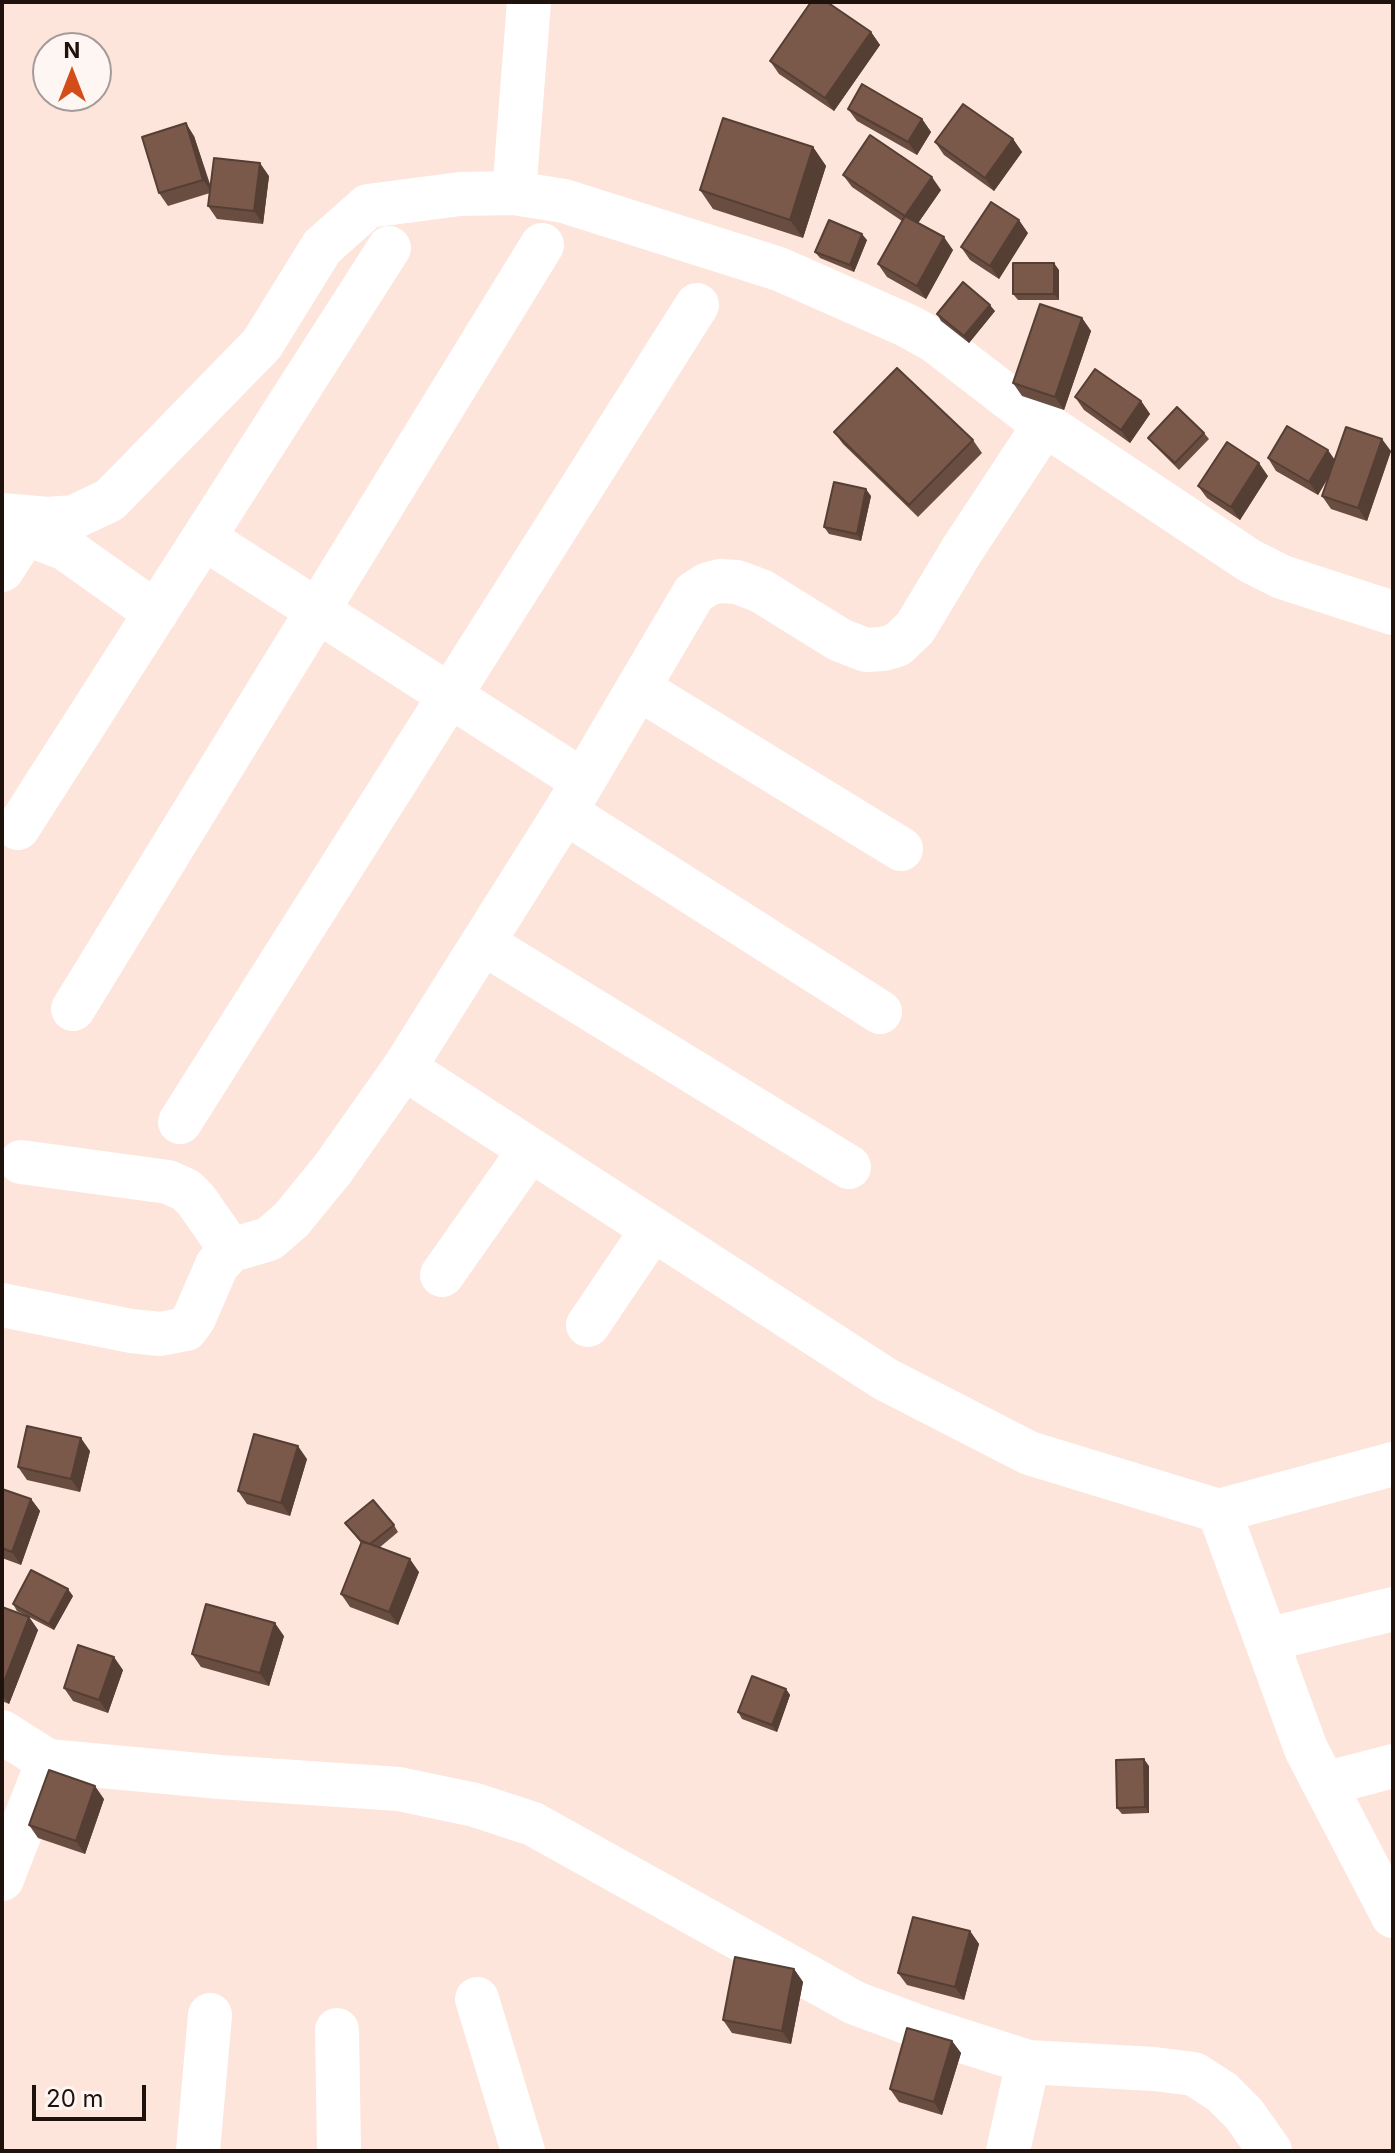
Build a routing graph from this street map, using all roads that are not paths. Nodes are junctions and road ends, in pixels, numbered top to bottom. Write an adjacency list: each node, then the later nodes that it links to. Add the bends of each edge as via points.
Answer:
1 (529, 2): 2 (street)
2 (514, 193): 6 (street, via 564,201 779,269 878,312 935,341); 7 (street, via 432,196 368,206 322,247 262,344 110,500 74,517)
3 (542, 245): 10 (street)
4 (389, 248): 8 (street)
5 (697, 305): 14 (street)
6 (1045, 424): 12 (street, via 1250,561 1282,577); 13 (street, via 915,628 897,645 866,650 840,640 761,591 720,581 694,593)
7 (2, 515)
8 (204, 538): 10 (street); 11 (street)
9 (2, 570): 11 (street, via 21,540 38,538 66,549)
10 (318, 611): 14 (street); 19 (street)
11 (156, 613): 16 (street)
12 (1393, 613)
13 (638, 688): 15 (street); 17 (street)
14 (450, 695): 15 (street); 22 (street)
15 (574, 797): 18 (street); 20 (street)
16 (18, 828)
17 (901, 849)
18 (483, 943): 21 (street); 25 (street)
19 (73, 1009)
20 (880, 1012)
21 (404, 1068): 23 (street); 27 (street, via 291,1220 269,1239)
22 (180, 1122)
23 (530, 1150): 26 (street); 28 (street)
24 (21, 1162): 27 (street, via 168,1182 196,1200)
25 (849, 1167)
26 (653, 1229): 30 (street); 32 (street, via 885,1379 953,1416 1029,1453)
27 (231, 1250): 29 (street, via 217,1265 194,1318 174,1333 97,1326)
28 (442, 1275)
29 (2, 1305)
30 (588, 1325)
31 (1393, 1464): 32 (street)
32 (1219, 1511): 34 (street)
33 (1393, 1609): 34 (street)
34 (1266, 1640): 38 (street)
35 (2, 1732): 36 (street)
36 (48, 1761): 39 (street); 44 (street, via 399,1789 475,1805 533,1824 855,2003)
37 (1393, 1766): 38 (street)
38 (1324, 1784): 40 (street)
39 (2, 1879)
40 (1393, 1916)
41 (477, 1999): 48 (street)
42 (210, 2015): 46 (street)
43 (337, 2030): 45 (street)
44 (1028, 2062): 49 (street); 50 (street, via 1194,2074 1244,2114)
45 (339, 2130): 47 (street)
46 (198, 2151)
47 (354, 2151)
48 (523, 2151)
49 (1008, 2151)
50 (1270, 2151)

